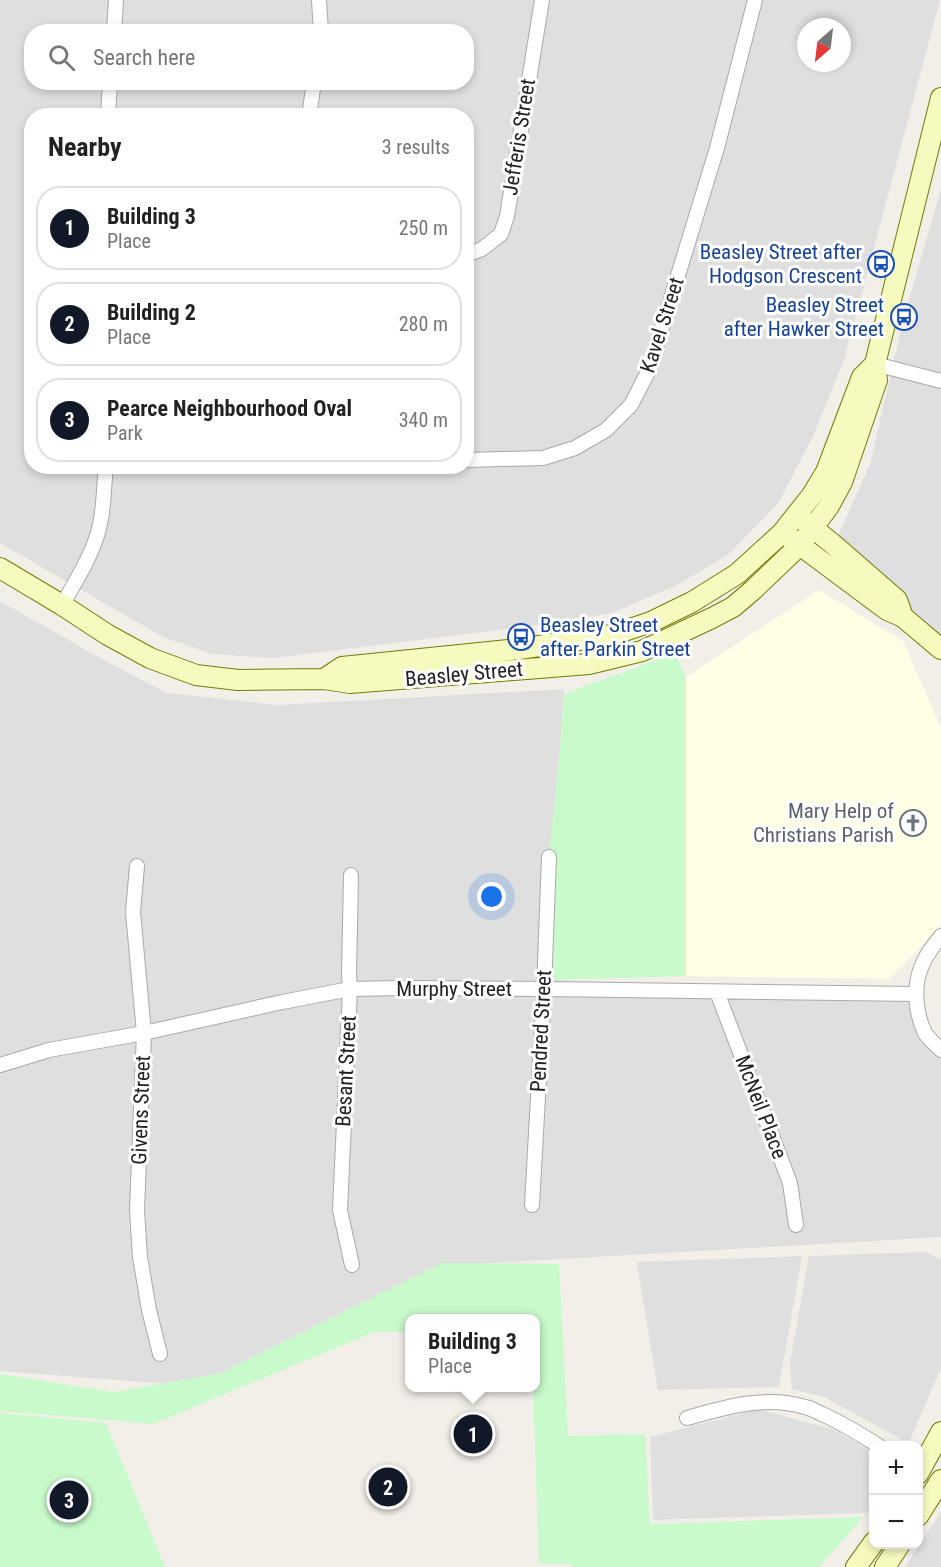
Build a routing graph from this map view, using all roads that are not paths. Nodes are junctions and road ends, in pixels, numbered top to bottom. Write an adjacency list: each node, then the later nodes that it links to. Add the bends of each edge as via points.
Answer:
1 (116, 0): 5 (street)
2 (319, 0): 6 (street)
3 (542, 0): 12 (street, Jefferis Street, via 507,216 501,234)
4 (755, 0): 15 (street, Kavel Street, via 697,215 649,370 631,405 606,430 575,448 543,458)
5 (114, 24)
6 (320, 24)
7 (110, 90): 10 (street)
8 (313, 90): 11 (street)
9 (941, 98): 13 (main road, Beasley Street)
10 (108, 108)
11 (310, 108)
12 (474, 252)
13 (875, 364): 14 (street); 17 (main road, Beasley Street, via 862,377 826,472); 18 (main road, Beasley Street, via 877,380 842,482)
14 (941, 381)
15 (474, 460)
16 (105, 474): 22 (street, via 101,521 80,574)
17 (796, 515): 18 (main road); 19 (main road, Beasley Street)
18 (813, 527): 20 (main road, Beasley Street); 23 (main road, via 897,600)
19 (783, 532): 20 (main road); 25 (main road, Beasley Street, via 737,574 700,597 651,622 612,635 342,667)
20 (800, 545): 23 (main road, via 887,610); 25 (main road, Beasley Street, via 733,607 642,651 589,664 550,668 350,683)
21 (0, 568): 22 (main road, Beasley Street)
22 (62, 605): 25 (main road, Beasley Street, via 150,658 196,675 238,680)
23 (903, 617): 24 (main road)
24 (941, 649)
25 (324, 679)
26 (549, 857): 30 (street, Pendred Street)
27 (137, 866): 34 (street, Givens Street, via 133,912)
28 (351, 875): 31 (street, Besant Street)
29 (941, 936): 33 (street, via 920,970)
30 (544, 989): 31 (street, Murphy Street); 32 (street, Murphy Street); 37 (street, Pendred Street)
31 (350, 990): 34 (street, Murphy Street); 39 (street, Besant Street, via 340,1210)
32 (717, 992): 33 (street, Murphy Street); 38 (street, McNeil Place, via 790,1182)
33 (916, 994): 35 (street, via 926,1034)
34 (144, 1033): 36 (street, Murphy Street, via 49,1050); 40 (street, Givens Street, via 137,1210 142,1268)
35 (941, 1050)
36 (0, 1065)
37 (532, 1205)
38 (796, 1225)
39 (352, 1265)
40 (160, 1354)
41 (687, 1418): 43 (street, via 734,1405 780,1402 806,1407)
42 (941, 1432): 44 (main road)
43 (871, 1441)
44 (923, 1464)
45 (923, 1473): 46 (street)
46 (940, 1481): 47 (main road)
47 (923, 1508)
48 (869, 1548): 50 (main road)
49 (897, 1549): 51 (main road)
50 (856, 1567)
51 (885, 1567)

